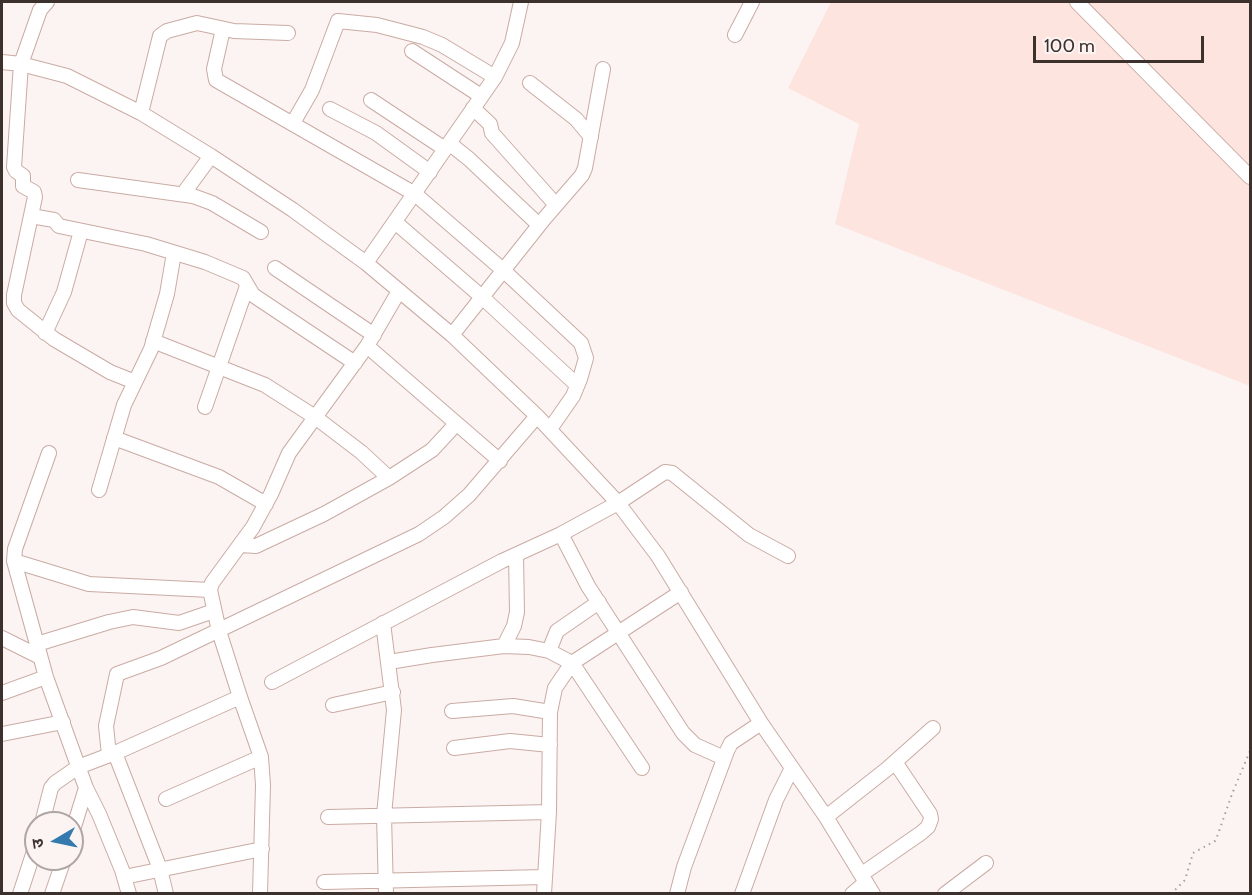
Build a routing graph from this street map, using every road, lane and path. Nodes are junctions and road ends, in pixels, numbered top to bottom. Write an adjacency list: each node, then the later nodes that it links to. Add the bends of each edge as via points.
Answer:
1 (47, 2): 10 (street, via 40,10)
2 (521, 2): 12 (street, via 512,43)
3 (752, 2): 7 (street)
4 (1077, 2): 23 (street)
5 (223, 29): 6 (street); 17 (street, via 198,23 160,36); 18 (street, via 214,69 216,80)
6 (288, 33)
7 (735, 35)
8 (412, 51): 15 (street)
9 (2, 62): 10 (street)
10 (21, 64): 17 (street, via 67,76); 28 (street, via 14,167 23,176 22,186 34,192)
11 (603, 69): 19 (street)
12 (495, 77): 15 (street); 18 (street, via 423,37 377,25 338,21 312,90)
13 (530, 83): 19 (street, via 576,119)
14 (371, 100): 20 (street)
15 (477, 102): 20 (street); 27 (street, via 492,133)
16 (330, 110): 22 (street, via 376,133)
17 (141, 113): 21 (street)
18 (293, 123): 26 (street)
19 (591, 137): 27 (street, via 582,175)
20 (447, 146): 22 (street); 30 (street, via 469,159)
21 (211, 156): 25 (street); 34 (street)
22 (430, 172): 26 (street)
23 (1251, 177)
24 (78, 180): 25 (street)
25 (183, 194): 32 (street, via 212,203)
26 (415, 194): 29 (street); 36 (street)
27 (556, 205): 30 (street)
28 (31, 216): 31 (street); 40 (street, via 14,299 18,310)
29 (395, 222): 34 (street); 39 (street)
30 (539, 225): 36 (street)
31 (81, 231): 33 (street); 40 (street, via 64,292)
32 (261, 232)
33 (174, 253): 37 (street, via 243,278); 43 (street)
34 (366, 263): 38 (street)
35 (275, 268): 42 (street)
36 (503, 270): 39 (street); 47 (street, via 581,343 586,357)
37 (248, 286): 44 (street, via 253,295); 45 (street)
38 (399, 291): 41 (street); 42 (street)
39 (482, 297): 41 (street); 47 (street)
40 (45, 333): 46 (street, via 110,372)
41 (452, 335): 49 (street)
42 (371, 340): 44 (street); 51 (street)
43 (153, 341): 45 (street); 46 (street)
44 (355, 363): 50 (street)
45 (219, 367): 48 (street); 50 (street, via 266,385)
46 (135, 382): 53 (street)
47 (577, 385): 52 (street)
48 (205, 407)
49 (537, 416): 52 (street); 55 (street)
50 (315, 417): 56 (street); 59 (street, via 289,453)
51 (456, 424): 55 (street); 56 (street, via 432,450)
52 (550, 429): 58 (street)
53 (114, 438): 57 (street); 59 (street, via 219,477)
54 (49, 453): 64 (street)
55 (500, 461): 70 (street, via 457,506 419,534)
56 (389, 478): 61 (street, via 256,546)
57 (99, 490)
58 (618, 503): 60 (street); 63 (street, via 669,472 749,535); 66 (street)
59 (266, 504): 61 (street)
60 (561, 534): 62 (street); 67 (street)
61 (240, 546): 65 (street)
62 (516, 555): 69 (street); 73 (street, via 517,612)
63 (788, 556)
64 (14, 561): 65 (street, via 89,584); 74 (street)
65 (210, 590): 68 (street)
66 (681, 592): 71 (street); 87 (street)
67 (598, 602): 71 (street); 75 (street, via 557,631)
68 (214, 611): 70 (street); 74 (street, via 179,623 133,617 109,622)
69 (383, 623): 76 (street); 79 (street)
70 (219, 630): 82 (street); 93 (street, via 116,675 106,726)
71 (618, 633): 77 (street); 95 (street, via 683,733 695,744)
72 (2, 638): 74 (street)
73 (504, 646): 75 (street); 76 (street)
74 (38, 651): 78 (street)
75 (549, 651): 77 (street)
76 (388, 662): 80 (street)
77 (572, 663): 85 (street, via 555,688); 98 (street)
78 (46, 677): 81 (street); 86 (street)
79 (272, 682)
80 (393, 692): 83 (street); 105 (street)
81 (2, 693)
82 (240, 697): 93 (street); 94 (street)
83 (333, 705)
84 (452, 711): 85 (street, via 513,706)
85 (550, 712): 90 (street)
86 (63, 722): 89 (street); 97 (street)
87 (760, 723): 95 (street, via 731,743); 99 (street)
88 (933, 728): 96 (street)
89 (2, 734)
90 (550, 745): 91 (street, via 510,741); 104 (street)
91 (454, 748)
92 (1251, 751): 128 (path, via 1215,841 1193,853 1185,880)
93 (112, 754): 97 (street); 110 (street)
94 (261, 757): 101 (street); 108 (street)
95 (724, 758): 124 (street)
96 (895, 762): 107 (street); 116 (street, via 931,819)
97 (78, 766): 100 (street); 102 (street, via 51,788)
98 (642, 768)
99 (792, 768): 107 (street); 125 (street, via 776,800)
100 (86, 788): 103 (street); 114 (street)
101 (166, 799)
102 (45, 811)
103 (79, 811)
104 (549, 812): 105 (street); 113 (street)
105 (384, 815): 106 (street); 117 (street)
106 (328, 817)
107 (826, 817): 116 (street)
108 (262, 849): 110 (street); 122 (street)
109 (986, 863): 127 (street)
110 (160, 869): 114 (street); 121 (street)
111 (28, 871): 118 (street)
112 (60, 871): 119 (street)
113 (545, 876): 117 (street); 123 (street)
114 (124, 877): 120 (street)
115 (324, 882): 117 (street)
116 (867, 883): 126 (street)
117 (386, 887)
118 (20, 894)
119 (52, 894)
120 (129, 894)
121 (166, 894)
122 (260, 894)
123 (544, 894)
124 (677, 894)
125 (742, 894)
126 (852, 894)
127 (945, 894)
128 (1171, 894)

